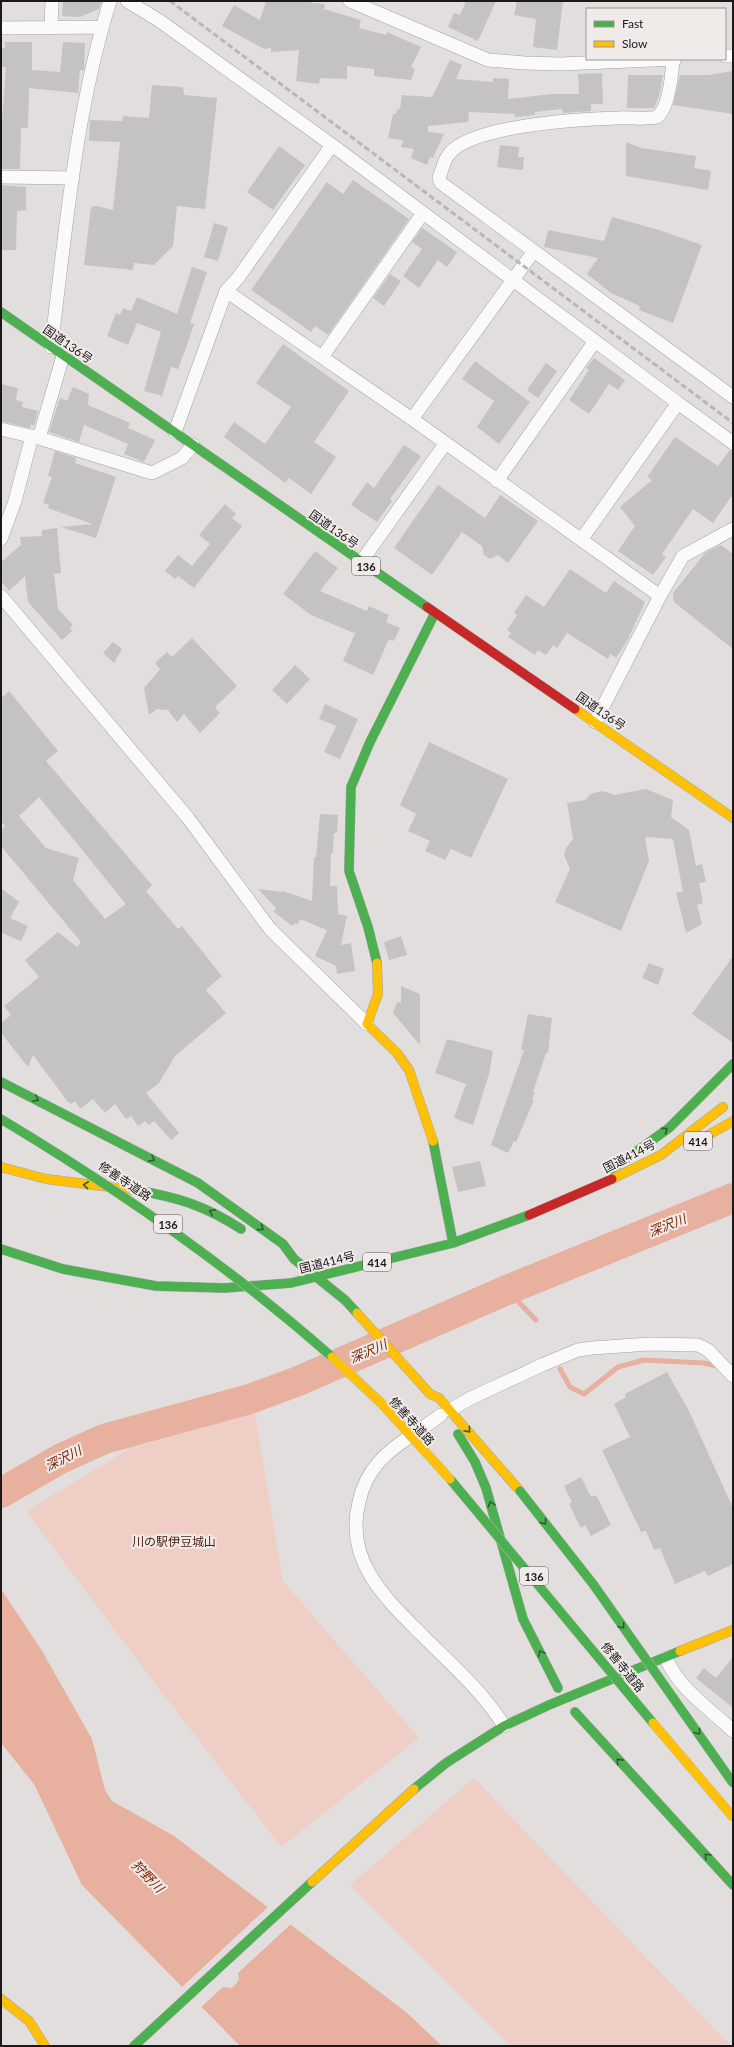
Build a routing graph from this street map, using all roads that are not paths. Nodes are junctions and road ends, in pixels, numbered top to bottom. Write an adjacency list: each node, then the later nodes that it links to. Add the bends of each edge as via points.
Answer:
1 (52, 1): 7 (street)
2 (110, 1): 5 (street)
3 (127, 1): 10 (street, via 160,20)
4 (350, 1): 8 (street, via 488,60 525,64)
5 (102, 27): 7 (street); 12 (street, via 82,110)
6 (1, 28): 7 (street)
7 (51, 28)
8 (651, 60)
9 (674, 60): 14 (street, via 664,109 657,117 600,118 501,130 486,134 450,152 439,178 441,183)
10 (332, 145): 13 (street); 16 (street, via 238,278)
11 (1, 176): 12 (street)
12 (73, 178): 19 (street)
13 (423, 213): 15 (street); 21 (street)
14 (534, 251): 15 (street); 22 (street)
15 (513, 280): 18 (street); 24 (street)
16 (226, 291): 21 (street); 26 (street)
17 (1, 312): 19 (main road, 国道136号 / 136)
18 (594, 341): 23 (street); 31 (street)
19 (51, 347): 20 (main road, 国道136号 / 136)
20 (63, 356): 26 (main road, 国道136号 / 136); 27 (street)
21 (322, 357): 24 (street)
22 (733, 397)
23 (678, 403): 28 (street); 34 (street)
24 (412, 419): 29 (street)
25 (1, 429): 27 (street)
26 (176, 432): 30 (main road, 国道136号 / 136)
27 (36, 437): 30 (street, via 152,472 182,458); 33 (street)
28 (733, 443)
29 (445, 444): 31 (street); 35 (street)
30 (193, 445): 35 (main road, 国道136号 / 136)
31 (497, 481): 34 (street)
32 (733, 529): 37 (street, via 683,556)
33 (1, 539)
34 (581, 540): 37 (street)
35 (361, 562): 38 (main road, 国道136号 / 136)
36 (1, 596): 41 (street, via 188,818 270,929)
37 (660, 596): 39 (street)
38 (435, 613): 39 (main road, 国道136号 / 136); 41 (main road, via 370,742 351,787 350,883 366,921 378,969 379,989 375,1009)
39 (595, 722): 40 (main road, 国道136号 / 136)
40 (733, 818)
41 (367, 1024): 51 (main road, via 397,1053 409,1070 417,1089 432,1134)
42 (733, 1064): 49 (main road, 414, one-way to 42, via 626,1157 668,1128)
43 (1, 1082): 54 (main road, one-way to 54, via 198,1183 283,1244)
44 (723, 1107): 47 (main road, 国道414号 / 414)
45 (1, 1119): 65 (main road, 修善寺道路 / 136, bridge, via 78,1164 172,1228 267,1301 338,1363 391,1414 520,1560)
46 (733, 1121): 47 (main road, 414, via 693,1144)
47 (661, 1155): 49 (main road, 国道414号 / 414)
48 (1, 1167): 50 (main road, 136, one-way to 48, via 210,1211 182,1199 151,1192 55,1182 25,1176)
49 (590, 1188): 51 (main road, 国道414号 / 414, via 513,1222)
50 (248, 1234)
51 (453, 1243): 55 (main road, 国道414号 / 414)
52 (1, 1249): 55 (main road, 国道414号 / 414, via 63,1269 156,1286 224,1288 291,1284)
53 (274, 1251): 54 (main road)
54 (294, 1259): 55 (main road)
55 (316, 1278): 57 (main road, via 345,1300 430,1394 439,1398)
56 (733, 1376): 57 (street, via 708,1350 698,1345 682,1343 578,1350 471,1398)
57 (446, 1412): 60 (main road, one-way to 57, via 523,1620 486,1488 475,1462); 62 (street, via 378,1462 361,1492 357,1510 357,1542 362,1559 384,1596 477,1692); 64 (main road, one-way to 64, bridge, via 520,1491 593,1584)
58 (733, 1630): 59 (main road)
59 (666, 1658): 62 (main road); 63 (street, via 670,1670 679,1682)
60 (558, 1688)
61 (575, 1712): 66 (main road, one-way to 61)
62 (504, 1726): 69 (main road, via 446,1763 388,1811)
63 (733, 1730)
64 (733, 1783)
65 (733, 1817)
66 (733, 1885)
67 (1, 1999): 68 (main road, via 29,2021)
68 (45, 2046)
69 (134, 2046)

